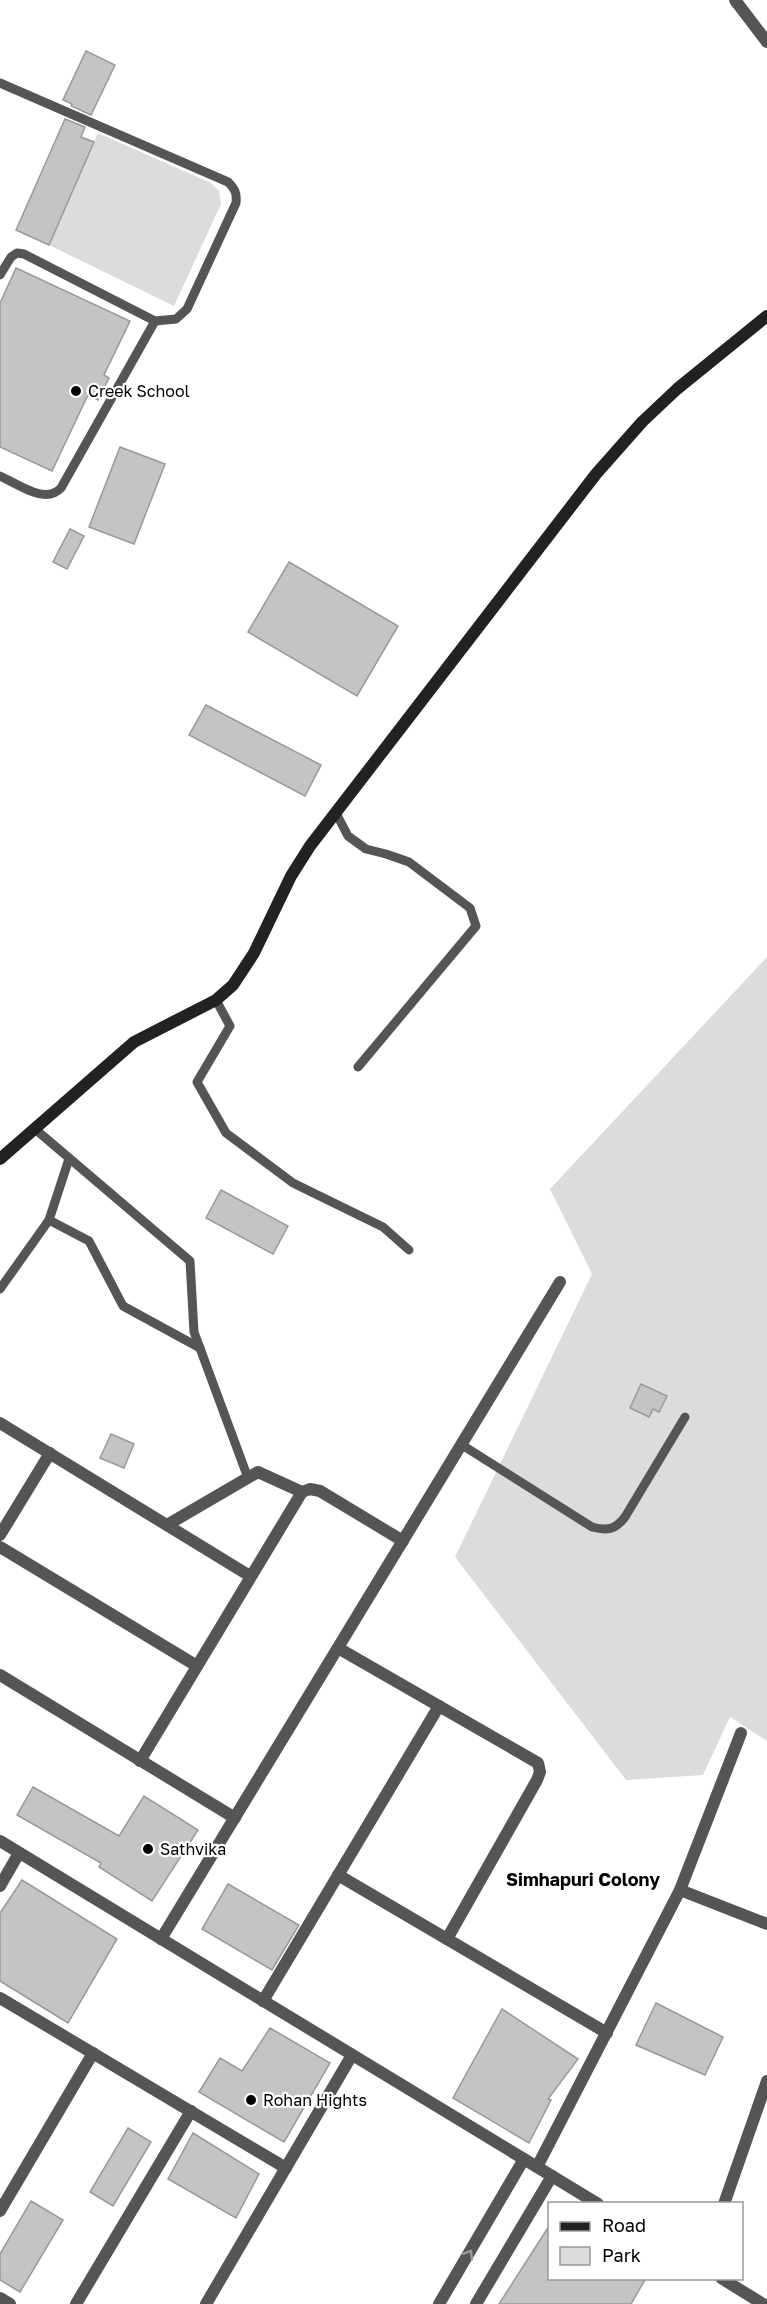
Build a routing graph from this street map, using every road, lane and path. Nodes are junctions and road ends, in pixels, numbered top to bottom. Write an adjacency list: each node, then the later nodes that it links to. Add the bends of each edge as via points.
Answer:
1 (735, 0): 2 (street)
2 (767, 42)
3 (0, 83): 6 (lane, via 235,188 236,203 187,309 176,319)
4 (0, 275): 6 (lane, via 11,257 17,253 24,255)
5 (767, 316): 8 (street, via 677,389 596,474)
6 (155, 321): 7 (lane, via 56,494 37,493)
7 (0, 476)
8 (337, 815): 9 (street, via 291,876 243,971); 10 (lane, via 348,836 366,849 409,862 470,908 477,926)
9 (216, 1000): 11 (street, via 134,1042); 15 (lane, via 230,1026 197,1082 226,1133 293,1183 383,1227)
10 (358, 1067)
11 (35, 1129): 12 (street); 13 (lane)
12 (0, 1159)
13 (69, 1159): 14 (lane); 18 (lane, via 190,1261 194,1332)
14 (49, 1220): 17 (lane); 18 (lane, via 90,1240 123,1306)
15 (409, 1250)
16 (560, 1282): 21 (street)
17 (0, 1289)
18 (200, 1348): 23 (lane)
19 (685, 1417): 21 (lane, via 625,1517 617,1527 605,1531 592,1527)
20 (0, 1422): 22 (street)
21 (462, 1445): 27 (street)
22 (50, 1454): 25 (street); 26 (street)
23 (248, 1478): 24 (street, via 258,1472); 25 (street)
24 (302, 1492): 27 (street, via 320,1491); 29 (street)
25 (167, 1525): 29 (street)
26 (0, 1535)
27 (403, 1541): 30 (street)
28 (0, 1547): 31 (street)
29 (250, 1576): 31 (street)
30 (338, 1648): 33 (street); 36 (street)
31 (197, 1666): 35 (street)
32 (0, 1676): 35 (street)
33 (439, 1706): 39 (street); 44 (street, via 531,1758 538,1763 540,1772)
34 (741, 1732): 41 (street)
35 (140, 1761): 36 (street)
36 (235, 1818): 43 (street)
37 (0, 1841): 38 (street)
38 (20, 1853): 40 (street); 43 (street)
39 (338, 1875): 44 (street); 46 (street)
40 (0, 1886)
41 (680, 1890): 42 (street); 47 (street)
42 (767, 1924)
43 (161, 1939): 46 (street)
44 (447, 1940): 47 (street)
45 (0, 1998): 48 (street)
46 (263, 2001): 49 (street)
47 (608, 2033): 53 (street)
48 (93, 2053): 51 (street); 58 (street)
49 (352, 2055): 52 (street); 54 (street)
50 (767, 2081): 57 (street)
51 (191, 2111): 54 (street); 62 (street)
52 (524, 2159): 53 (street); 64 (street, one-way to 52)
53 (537, 2167): 55 (street)
54 (286, 2168): 63 (street)
55 (552, 2176): 56 (street); 65 (street)
56 (594, 2202)
57 (725, 2202)
58 (0, 2211)
59 (724, 2280): 66 (street)
60 (0, 2298): 61 (street)
61 (10, 2304)
62 (76, 2304)
63 (206, 2304)
64 (439, 2304)
65 (476, 2304)
66 (763, 2304)

